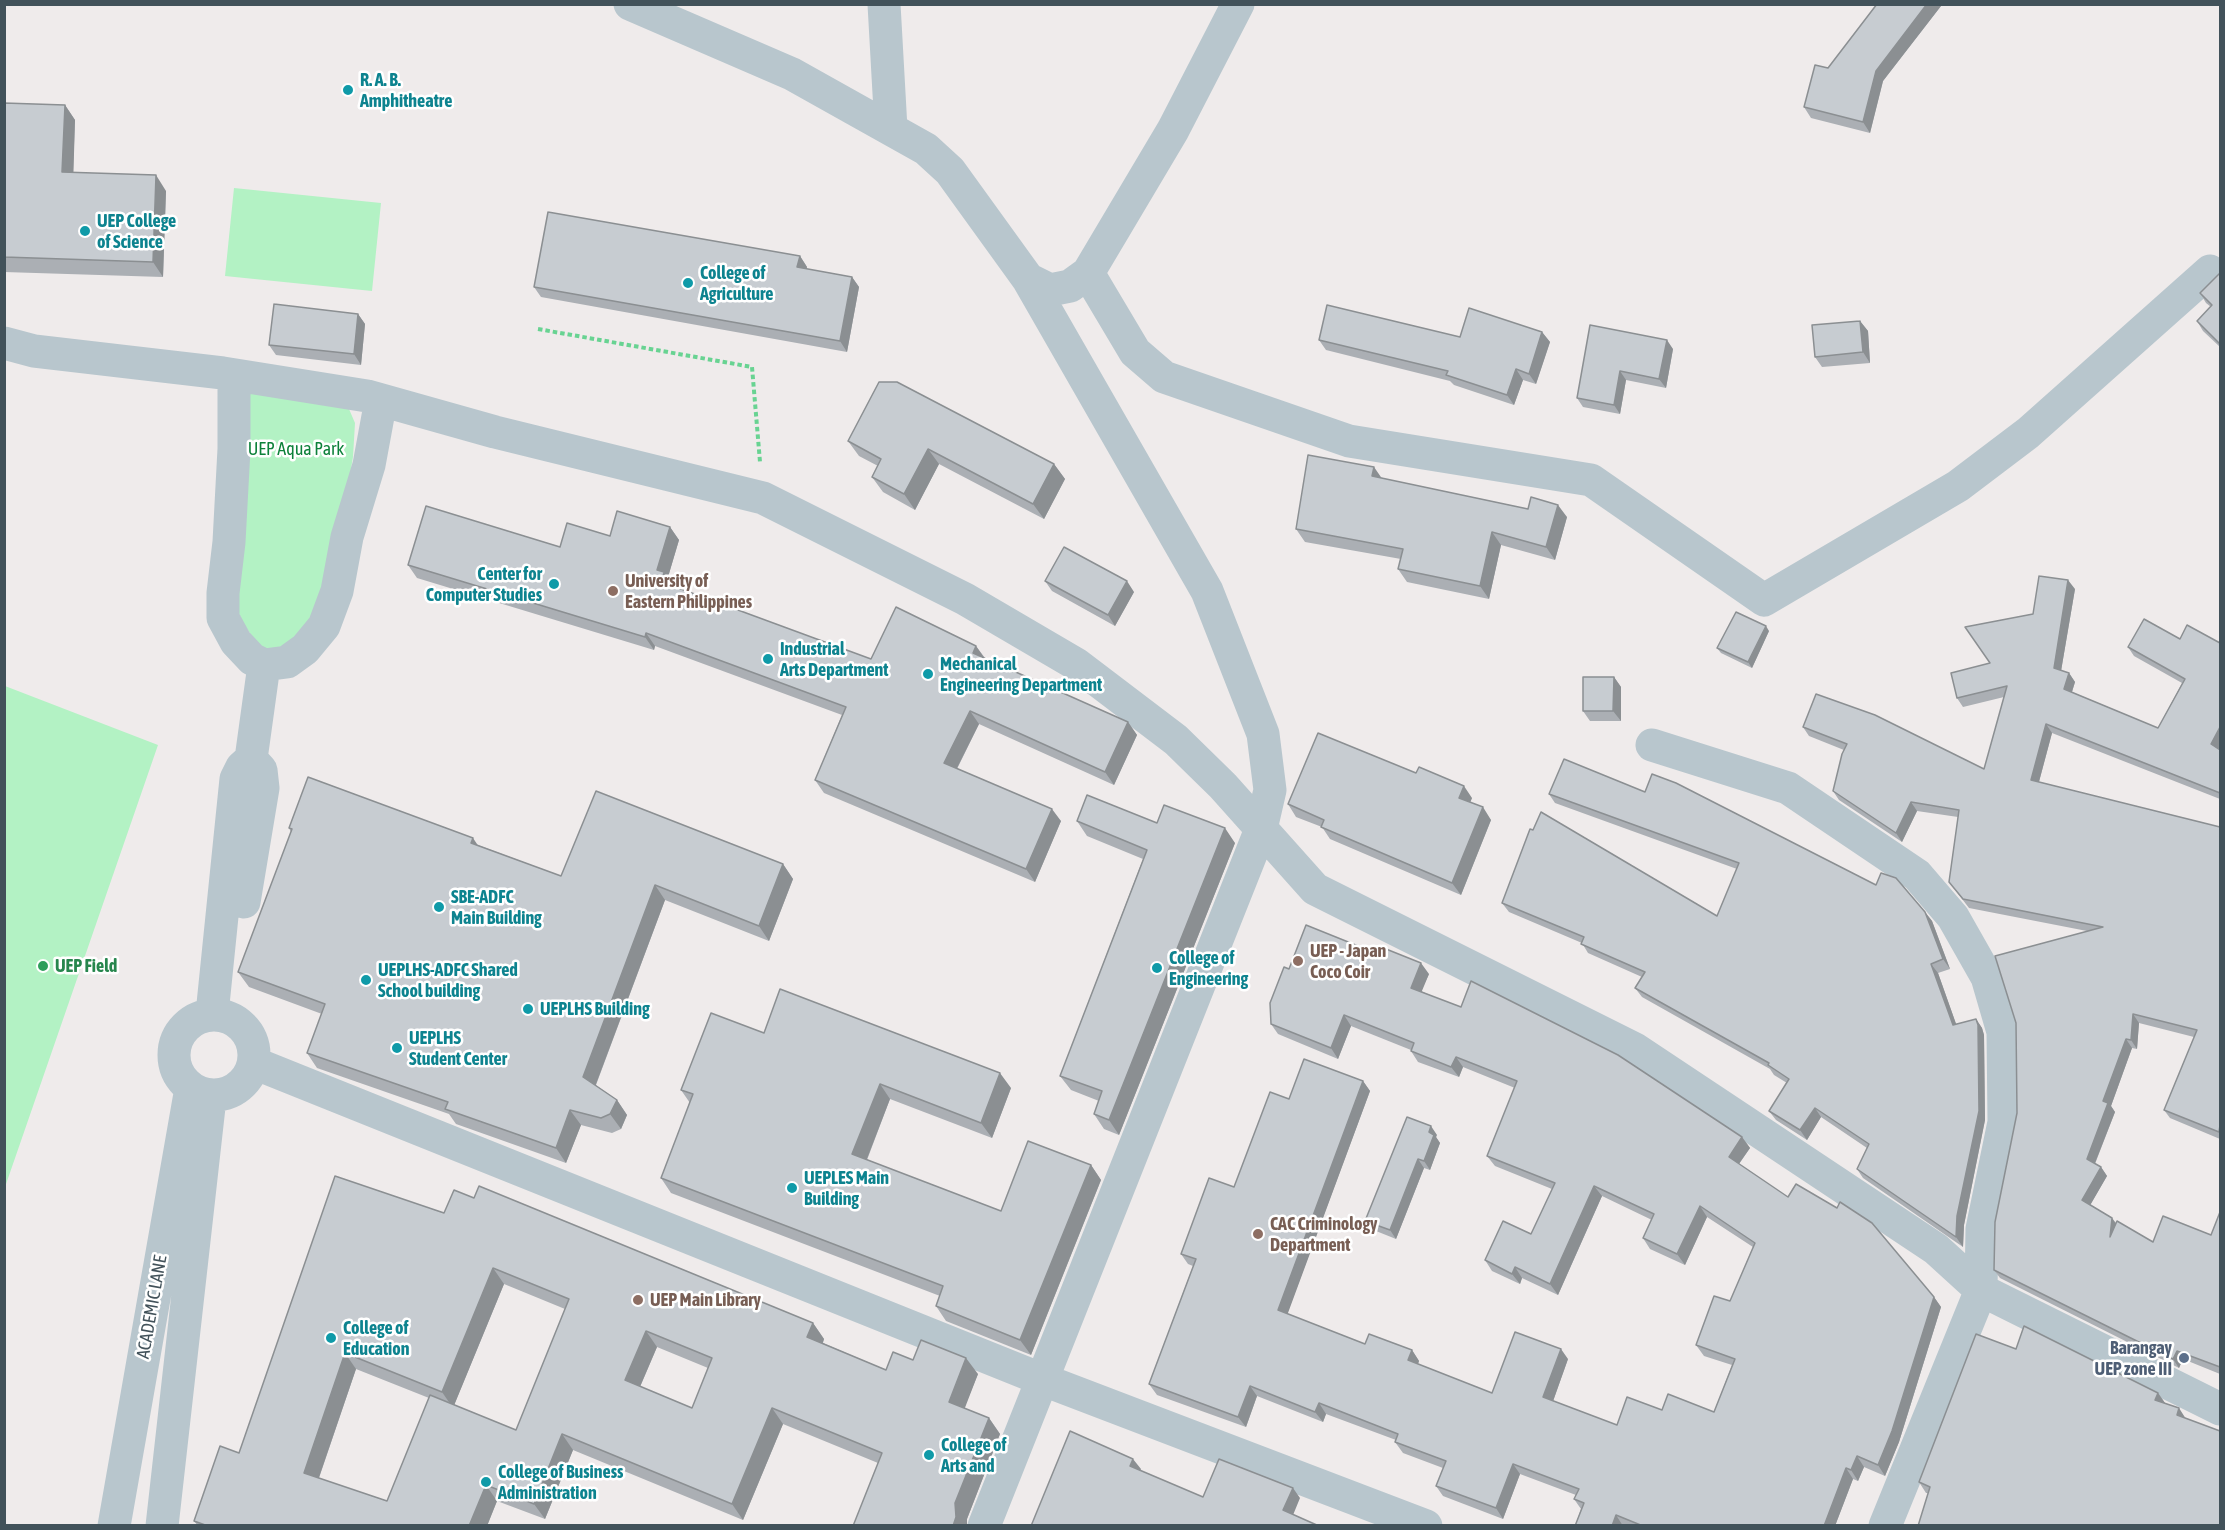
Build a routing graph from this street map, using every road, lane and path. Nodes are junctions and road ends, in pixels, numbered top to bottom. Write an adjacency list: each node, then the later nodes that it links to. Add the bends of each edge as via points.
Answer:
1 (630, 4): 4 (street, via 792,74)
2 (884, 4): 4 (street)
3 (1238, 4): 6 (street, via 1173,130)
4 (891, 129): 7 (street, via 926,149 950,171)
5 (2210, 271): 6 (street, via 2028,433 1958,486 1764,600 1591,480 1349,441 1164,377 1135,352)
6 (1088, 273): 7 (street, via 1070,286 1050,290)
7 (1028, 279): 15 (street, via 1207,591 1263,734 1270,790)
8 (538, 329): 12 (path, via 753,367)
9 (4, 343): 10 (street, via 34,351)
10 (234, 375): 11 (street); 13 (street, via 234,449 223,618 236,642)
11 (381, 400): 12 (street); 13 (street, via 369,465 347,537 337,591 324,626 305,649 286,662)
12 (763, 498): 15 (street, via 965,599 1076,664 1176,740)
13 (264, 665): 16 (street, via 251,759 261,770 263,788)
14 (1652, 745): 20 (street, via 1788,788 1917,875 1953,916 1987,977 2003,1032 2004,1122 1982,1229)
15 (1261, 829): 20 (street, via 1315,889 1635,1049 1936,1250); 21 (street)
16 (218, 1015): 17 (street, via 244,1027 255,1051); 18 (street, via 194,1019 176,1039 175,1067)
17 (254, 1063): 18 (street, via 250,1076 229,1093); 21 (street)
18 (200, 1091): 19 (street, ACADEMIC LANE)
19 (175, 1270): 23 (street, ACADEMIC LANE); 24 (street, ACADEMIC LANE)
20 (1981, 1290): 22 (street); 27 (street)
21 (1041, 1379): 25 (street); 26 (street)
22 (2220, 1409)
23 (114, 1526)
24 (162, 1526)
25 (984, 1526)
26 (1426, 1526)
27 (1884, 1526)

